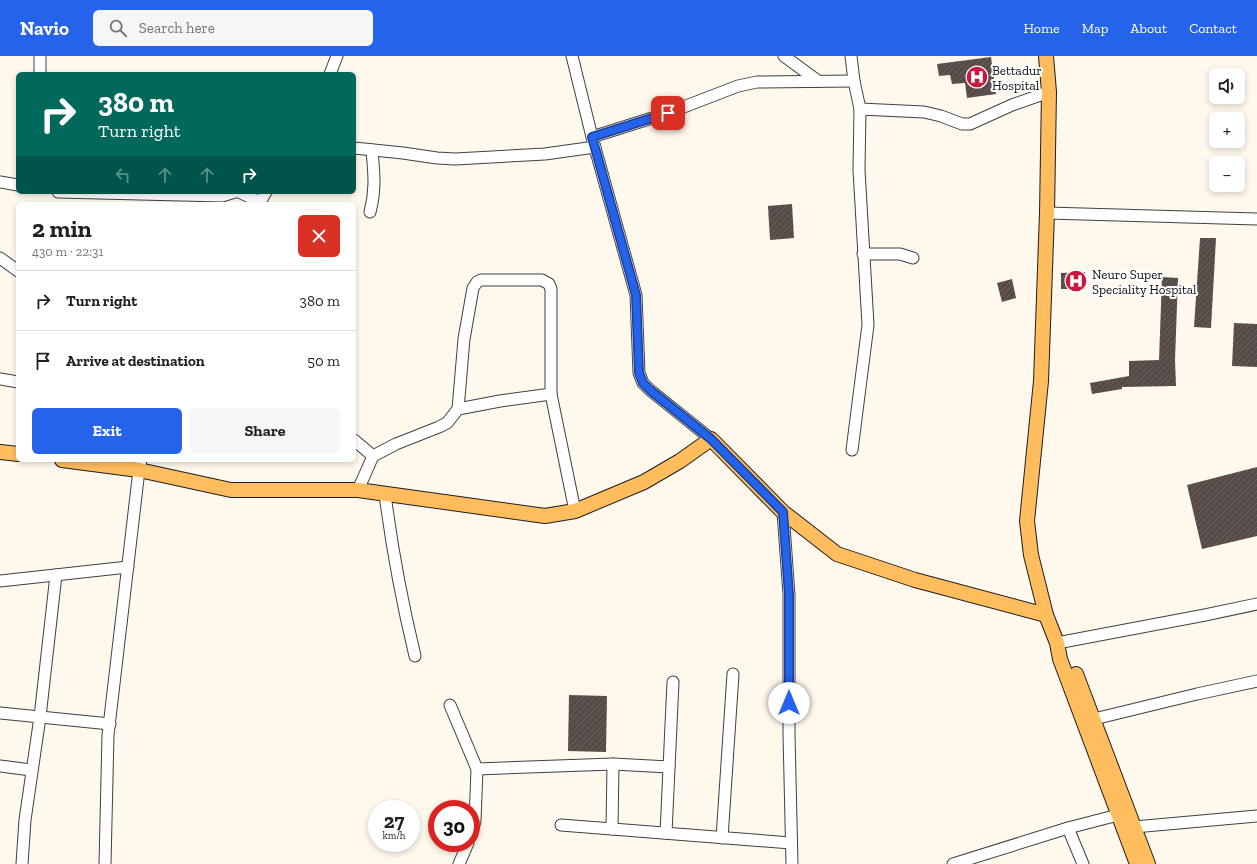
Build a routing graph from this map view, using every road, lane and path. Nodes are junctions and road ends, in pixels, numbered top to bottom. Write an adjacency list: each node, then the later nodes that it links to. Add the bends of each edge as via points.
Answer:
1 (40, 56): 7 (street)
2 (337, 56): 8 (street)
3 (572, 56): 13 (street)
4 (784, 56): 9 (street)
5 (851, 56): 10 (street)
6 (1046, 56): 11 (main road)
7 (40, 72)
8 (331, 72)
9 (818, 81): 10 (street); 13 (street, via 757,82 738,86)
10 (854, 81): 12 (street)
11 (1049, 92): 12 (street, via 970,124 962,124 924,112); 23 (main road)
12 (860, 109): 25 (street, via 858,170)
13 (593, 142): 15 (street, via 545,154 455,159); 33 (street, via 636,295 639,373 643,383 650,390)
14 (356, 148): 15 (street)
15 (372, 150): 22 (street, via 374,197)
16 (0, 182): 17 (street)
17 (16, 185)
18 (140, 194): 19 (street)
19 (228, 194)
20 (242, 194): 21 (street)
21 (258, 202)
22 (370, 212)
23 (1047, 213): 24 (street); 49 (main road, via 1041,381 1027,521 1031,555)
24 (1257, 219)
25 (863, 254): 27 (street, via 900,254); 35 (street, via 868,325)
26 (0, 258): 28 (street)
27 (913, 258)
28 (16, 270)
29 (0, 379): 30 (street)
30 (16, 382)
31 (551, 394): 32 (street); 32 (street, via 549,284 542,280 481,280 473,288 464,339); 43 (street)
32 (458, 409): 38 (street, via 447,423)
33 (711, 439): 43 (main road, via 644,482); 44 (main road)
34 (356, 442): 38 (street)
35 (852, 450)
36 (0, 452): 37 (main road)
37 (16, 454)
38 (373, 456): 41 (street)
39 (93, 462): 40 (main road)
40 (140, 465): 41 (main road, via 230,490); 45 (street)
41 (358, 490): 42 (main road)
42 (386, 494): 43 (main road, via 545,516); 51 (street, via 401,594)
43 (575, 511)
44 (783, 512): 49 (main road, via 838,554 915,580); 74 (street, via 789,595 788,734)
45 (128, 567): 46 (street); 59 (street)
46 (56, 575): 47 (street); 57 (street)
47 (0, 581)
48 (1257, 604): 50 (street)
49 (1046, 615): 50 (main road)
50 (1057, 643): 58 (main road, via 1069,656); 66 (main road, via 1060,659)
51 (415, 656)
52 (733, 674): 73 (street)
53 (1257, 681): 58 (street)
54 (673, 682): 62 (street)
55 (450, 705): 63 (street)
56 (0, 713): 57 (street)
57 (40, 718): 59 (street); 64 (street)
58 (1094, 719): 69 (main road)
59 (110, 724): 77 (street)
60 (614, 764): 62 (street); 63 (street); 71 (street)
61 (0, 766): 64 (street)
62 (669, 766): 72 (street)
63 (477, 768): 65 (street)
64 (32, 770): 76 (street)
65 (476, 800)
66 (1118, 815): 70 (street); 82 (main road)
67 (1257, 816): 69 (street)
68 (561, 825): 71 (street)
69 (1134, 827): 83 (main road)
70 (1068, 828): 80 (street); 81 (street)
71 (612, 829): 72 (street)
72 (666, 833): 73 (street)
73 (722, 838): 74 (street)
74 (791, 843): 79 (street)
75 (464, 852): 78 (street)
76 (22, 864)
77 (105, 864)
78 (459, 864)
79 (792, 864)
80 (953, 864)
81 (1083, 864)
82 (1137, 864)
83 (1148, 864)

